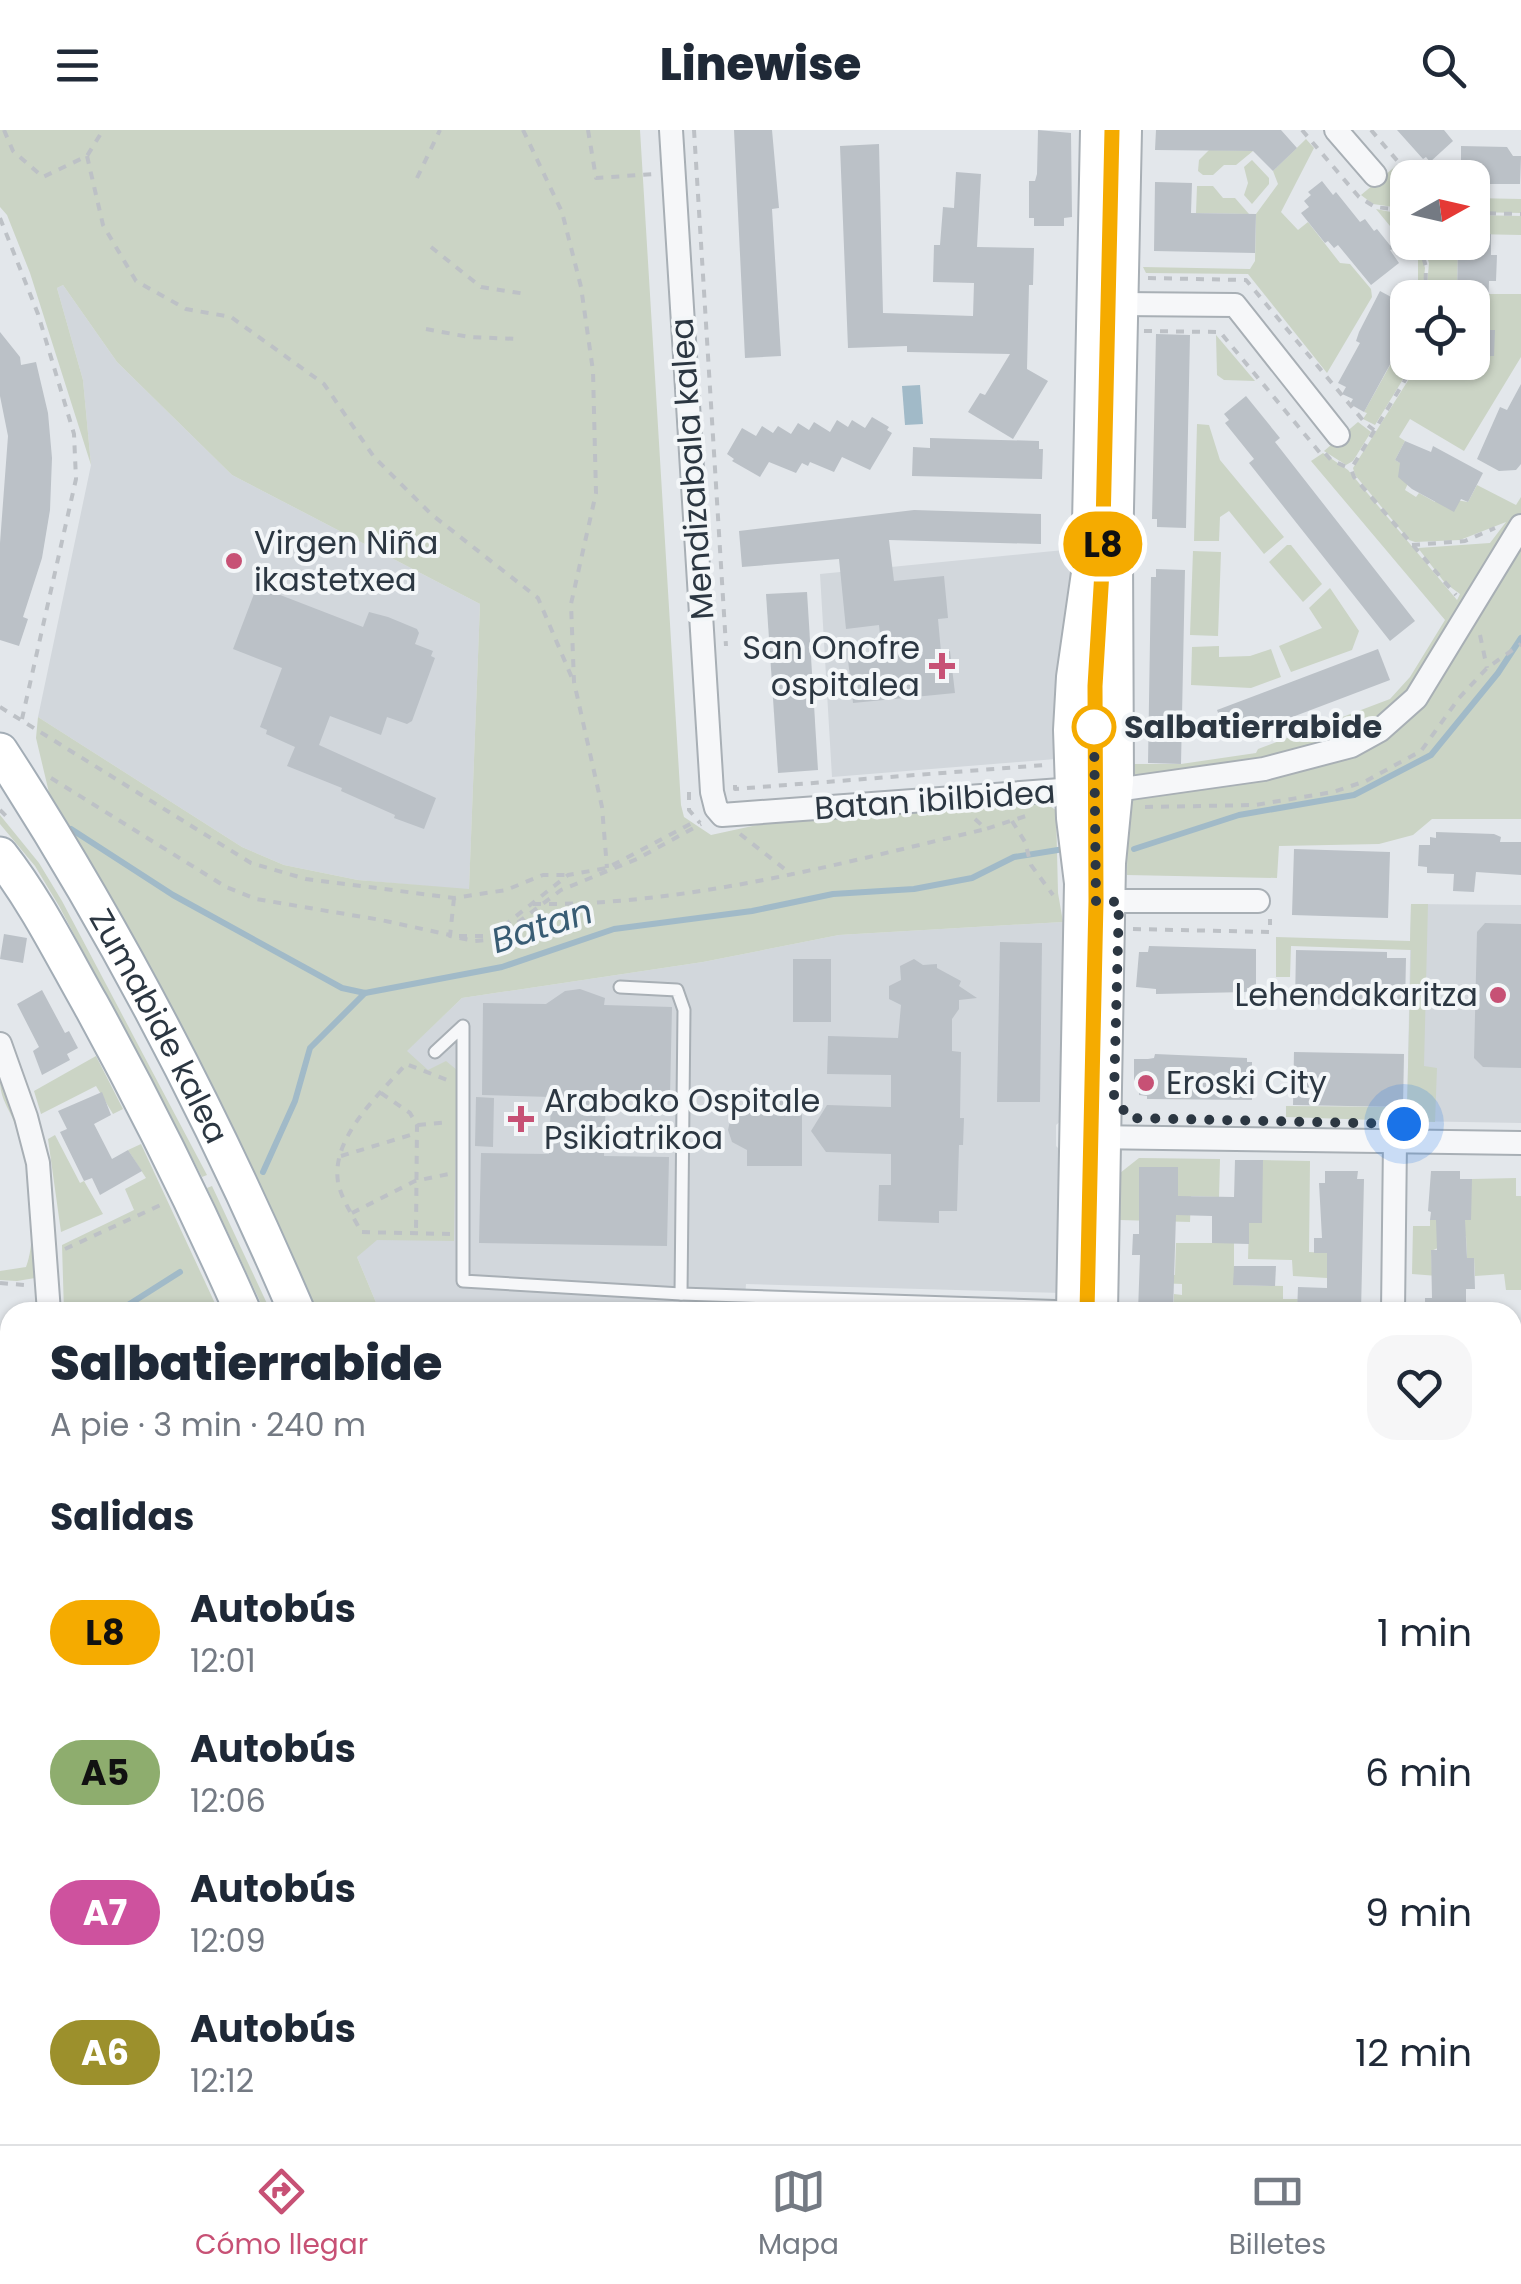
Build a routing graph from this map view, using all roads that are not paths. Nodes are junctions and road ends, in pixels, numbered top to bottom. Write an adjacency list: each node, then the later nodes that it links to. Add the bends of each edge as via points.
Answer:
1 (671, 130): 14 (street, Mendizabala kalea)
2 (1097, 130): 13 (street, via 1088,573 1071,700)
3 (1112, 130): 10 (lane)
4 (1125, 130): 7 (street)
5 (1336, 130): 6 (street)
6 (1374, 175)
7 (1128, 304): 8 (street, via 1235,305); 13 (street, via 1116,556)
8 (1338, 435)
9 (1510, 526): 13 (street, Batan ibilbidea, via 1427,682 1380,730 1297,762)
10 (1102, 571)
11 (1101, 586): 13 (lane)
12 (0, 751): 27 (main road, Zumabide kalea, via 174,1056)
13 (1085, 783): 14 (street, Batan ibilbidea); 16 (street); 21 (street, via 1080,882)
14 (706, 814)
15 (0, 855): 26 (main road, Zumabide kalea, via 45,923)
16 (1102, 901): 17 (street); 21 (street)
17 (1258, 901)
18 (620, 987): 24 (lane, via 677,990 684,1010)
19 (0, 1044): 25 (street, via 38,1163)
20 (436, 1052): 24 (lane, via 464,1026 463,1281)
21 (1090, 1136): 22 (street); 29 (street)
22 (1395, 1141): 23 (street); 30 (street)
23 (1521, 1143)
24 (681, 1294): 28 (lane)
25 (48, 1302)
26 (239, 1302)
27 (292, 1302)
28 (870, 1302)
29 (1083, 1302)
30 (1393, 1302)

